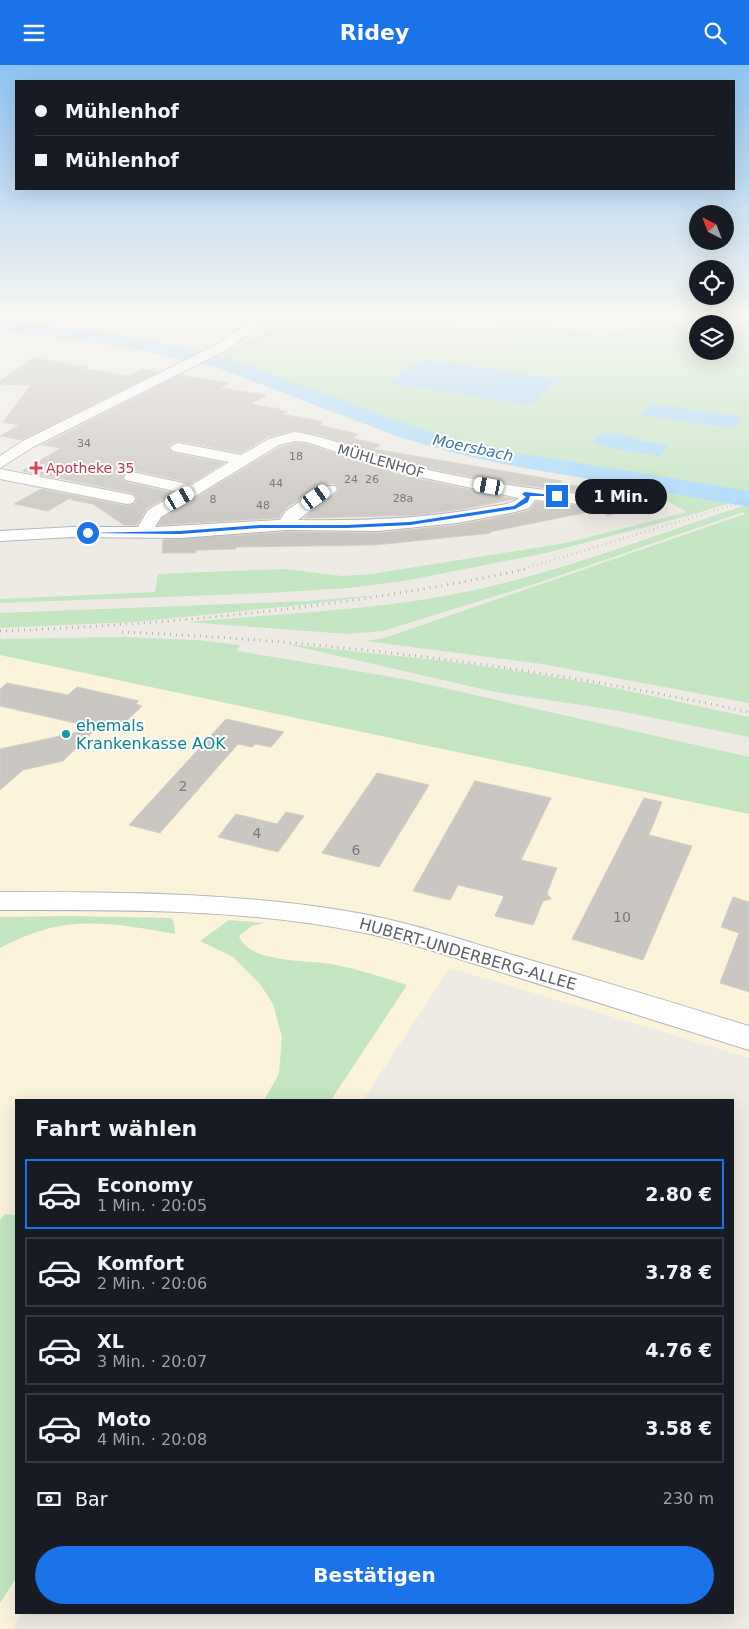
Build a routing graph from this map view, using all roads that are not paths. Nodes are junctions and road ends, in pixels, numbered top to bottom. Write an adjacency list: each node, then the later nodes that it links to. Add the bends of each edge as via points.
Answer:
1 (142, 388): 3 (street)
2 (178, 448): 4 (street)
3 (3, 457)
4 (243, 460): 8 (street, MÜHLENHOF); 9 (street, MÜHLENHOF, via 274,442 294,436 402,469)
5 (0, 474): 10 (street)
6 (132, 477): 8 (street)
7 (329, 489): 12 (street, via 292,515)
8 (194, 490): 13 (street, MÜHLENHOF, via 154,514)
9 (525, 494): 11 (street, MÜHLENHOF); 12 (street, via 529,497 526,501 515,507 457,517 370,526)
10 (128, 499)
11 (590, 500)
12 (286, 525): 13 (street)
13 (143, 534): 14 (street)
14 (0, 536)
15 (0, 901): 16 (street, HUBERT-UNDERBERG-ALLEE, via 182,902 348,920 427,939)
16 (749, 1038)

